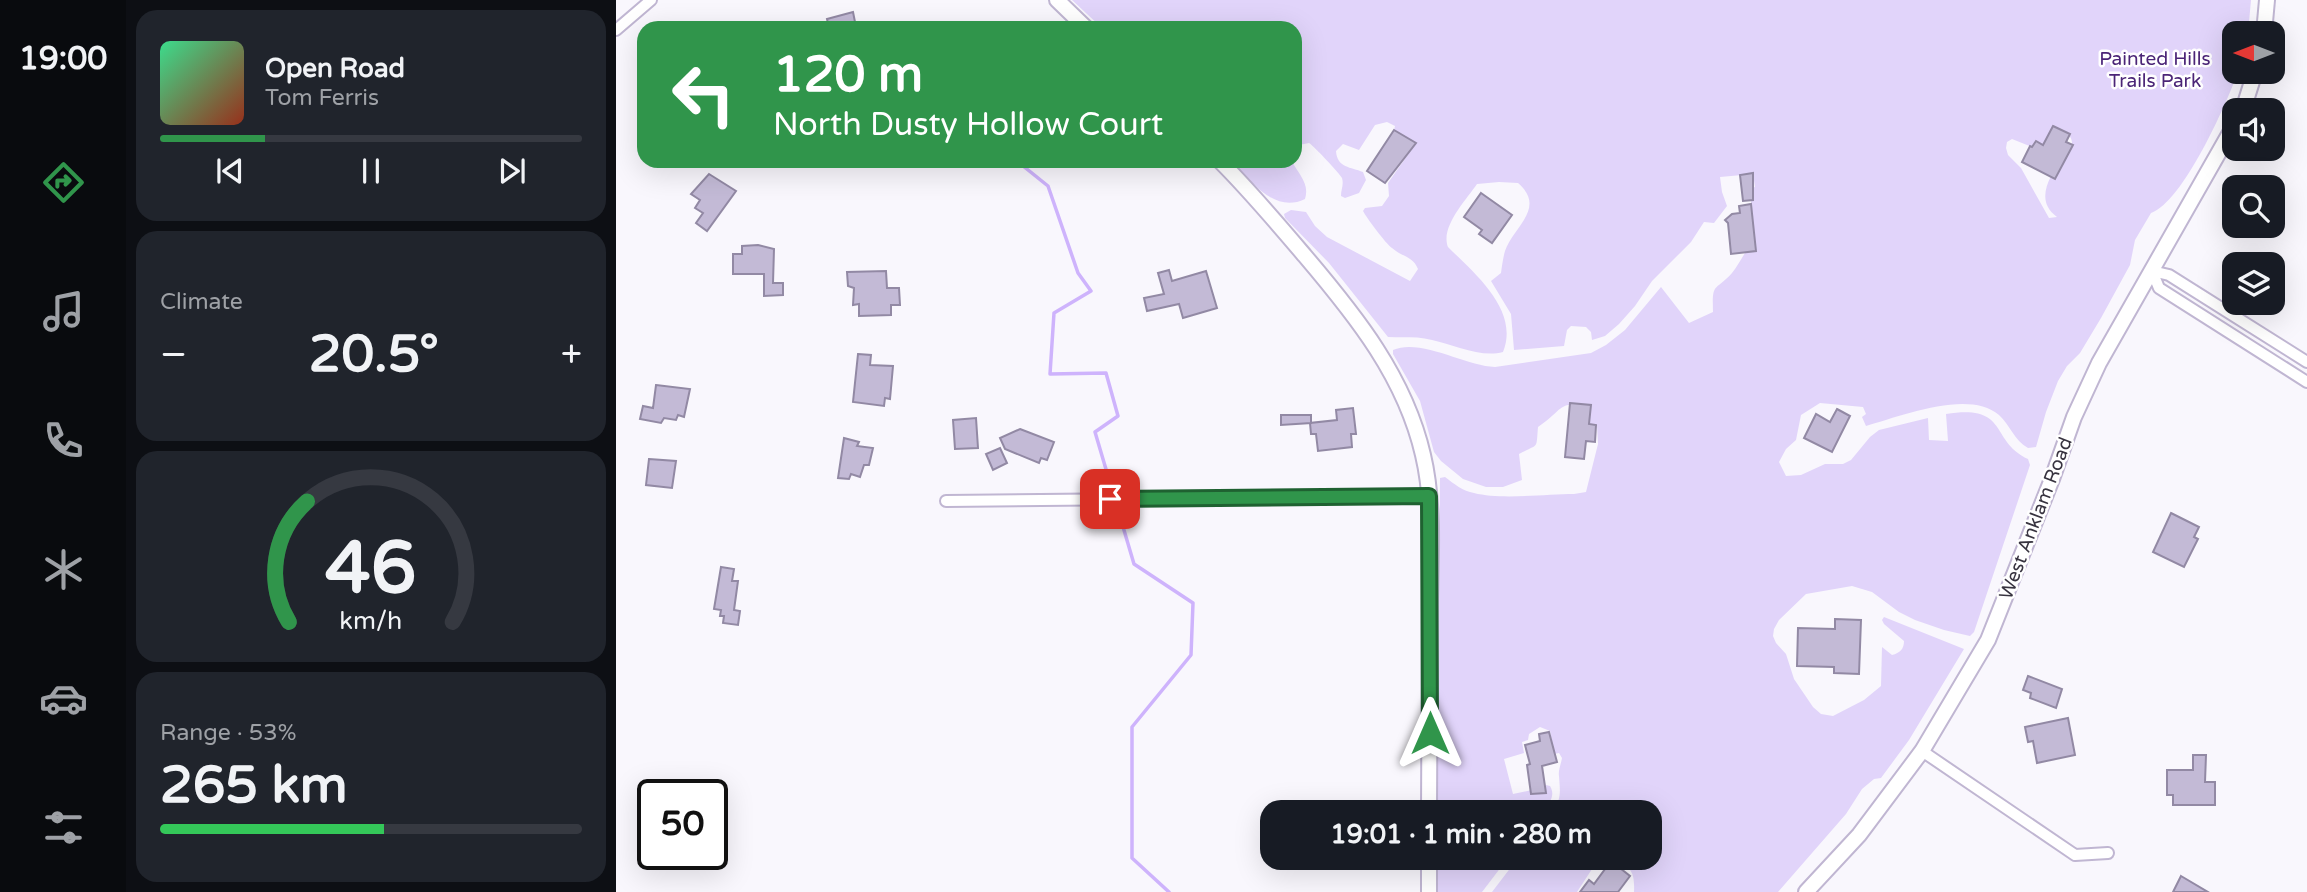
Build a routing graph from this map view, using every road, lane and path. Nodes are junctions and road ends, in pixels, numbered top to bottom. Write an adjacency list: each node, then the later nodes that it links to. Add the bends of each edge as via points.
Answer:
1 (651, 0): 6 (street)
2 (1058, 0): 4 (main road)
3 (2267, 0): 5 (main road)
4 (1079, 21)
5 (2265, 21)
6 (616, 30)
7 (2222, 146): 9 (main road, West Anklam Road)
8 (1227, 168): 12 (main road, via 1257,198 1376,347 1411,415)
9 (2152, 271): 10 (street, via 2169,275); 11 (street, via 2159,288); 14 (main road, West Anklam Road, via 2074,417 1988,640)
10 (2307, 362)
11 (2307, 382)
12 (1429, 496): 13 (street); 15 (main road)
13 (946, 501)
14 (1922, 751): 16 (street, via 2075,855); 19 (main road, West Anklam Road, via 1859,835)
15 (1429, 800)
16 (2108, 853)
17 (1429, 870): 18 (main road)
18 (1429, 892)
19 (1806, 892)

